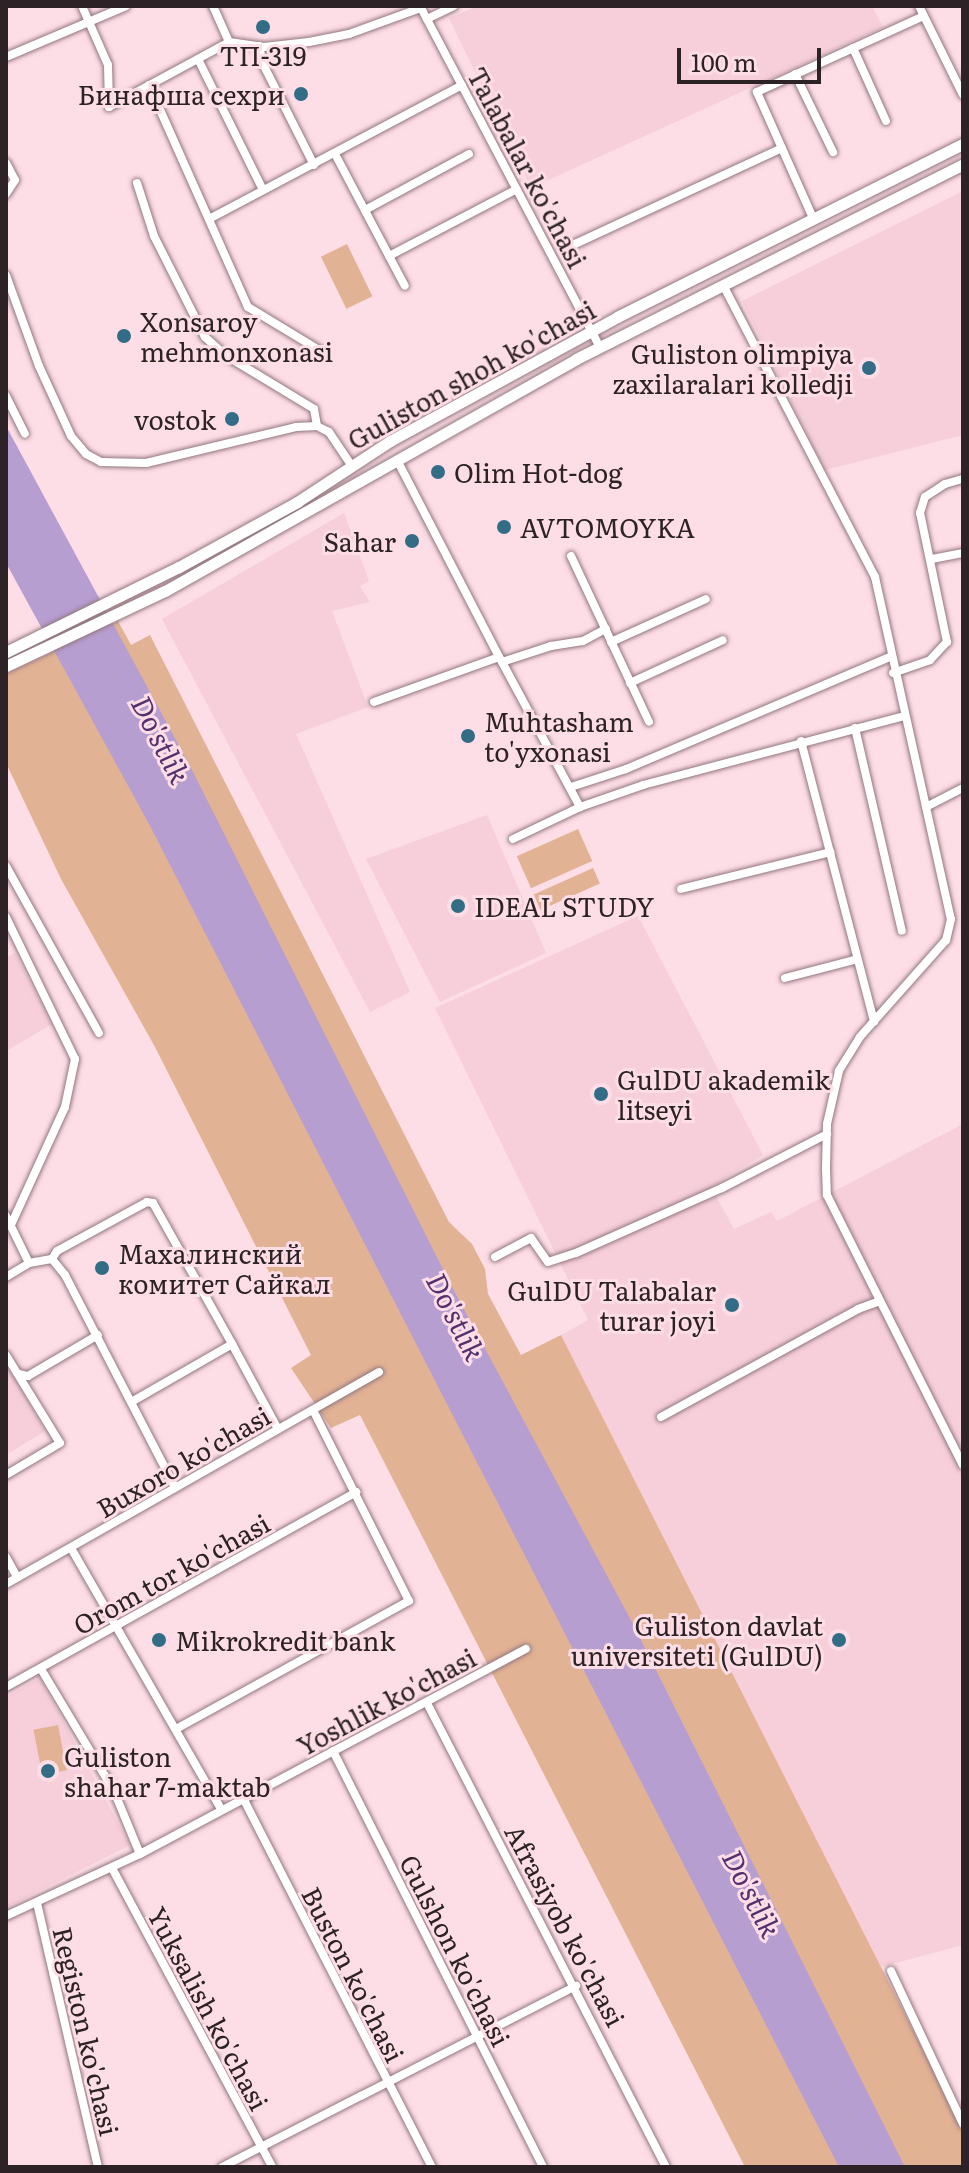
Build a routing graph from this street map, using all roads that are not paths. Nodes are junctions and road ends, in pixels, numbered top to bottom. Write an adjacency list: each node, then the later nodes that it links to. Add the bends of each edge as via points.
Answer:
1 (82, 6): 9 (street)
2 (126, 6): 9 (street)
3 (213, 6): 10 (street)
4 (454, 6): 8 (street)
5 (919, 6): 7 (street)
6 (421, 7): 8 (street, Talabalar ko'chasi); 11 (street, via 349,34)
7 (924, 16): 12 (street); 18 (street)
8 (427, 19): 17 (street, Talabalar ko'chasi)
9 (89, 22): 13 (street); 16 (street, via 108,65 109,107)
10 (229, 42): 11 (street); 14 (street)
11 (259, 46): 27 (street)
12 (853, 48): 15 (street); 19 (street)
13 (6, 57)
14 (198, 59): 16 (street); 30 (street)
15 (795, 74): 21 (street, via 757,92); 22 (street)
16 (149, 85): 34 (street)
17 (462, 85): 23 (street); 29 (street, Talabalar ko'chasi)
18 (963, 95)
19 (886, 121)
20 (963, 144): 33 (main road, Guliston shoh ko'chasi)
21 (782, 148): 33 (street); 35 (street)
22 (833, 152)
23 (335, 154): 27 (street); 32 (street)
24 (469, 154): 32 (street)
25 (6, 163): 31 (street, via 15,180)
26 (963, 164): 38 (main road, Guliston shoh ko'chasi)
27 (314, 165): 30 (street)
28 (137, 183): 44 (street, via 154,236 205,337 314,409)
29 (517, 189): 36 (street); 40 (street, Talabalar ko'chasi)
30 (263, 190): 34 (street)
31 (6, 194)
32 (365, 210): 36 (street)
33 (813, 218): 40 (main road, Guliston shoh ko'chasi)
34 (209, 219): 42 (street, via 248,307)
35 (575, 244)
36 (389, 256): 39 (street)
37 (6, 275): 44 (street, via 71,436 101,462 146,463)
38 (723, 285): 41 (main road, Guliston shoh ko'chasi); 58 (street, via 875,577)
39 (405, 286)
40 (592, 332): 41 (street, Talabalar ko'chasi); 47 (main road, Guliston shoh ko'chasi)
41 (600, 347): 46 (main road, Guliston shoh ko'chasi)
42 (324, 353)
43 (6, 396): 45 (street)
44 (317, 426): 47 (street, via 329,432)
45 (25, 434)
46 (397, 460): 53 (main road, Guliston shoh ko'chasi, via 247,547); 59 (street)
47 (351, 465): 53 (main road, Guliston shoh ko'chasi)
48 (963, 479): 51 (street, via 925,497 920,513)
49 (963, 553): 51 (street)
50 (571, 556): 54 (street)
51 (932, 559): 61 (street, via 947,642 930,660)
52 (706, 599): 56 (street)
53 (119, 605): 57 (main road, Guliston shoh ko'chasi); 60 (main road, Guliston shoh ko'chasi)
54 (606, 629): 56 (street); 59 (street, via 583,641)
55 (723, 640): 62 (street)
56 (611, 642): 62 (street)
57 (6, 652)
58 (890, 657): 61 (street); 68 (street, via 626,769)
59 (500, 659): 63 (street); 68 (street)
60 (6, 666)
61 (893, 673): 64 (street)
62 (630, 683): 65 (street)
63 (374, 702)
64 (904, 716): 66 (street); 71 (street)
65 (649, 722)
66 (855, 728): 67 (street); 77 (street)
67 (801, 741): 70 (street); 73 (street)
68 (571, 787): 70 (street)
69 (963, 788): 71 (street)
70 (580, 807): 72 (street)
71 (926, 807): 80 (street, via 951,919 946,940)
72 (513, 839)
73 (830, 852): 75 (street); 78 (street)
74 (6, 866): 81 (street)
75 (681, 889)
76 (6, 917): 84 (street, via 75,1059 65,1107)
77 (902, 931)
78 (858, 959): 79 (street); 80 (street)
79 (785, 978)
80 (874, 1022): 82 (street, via 839,1071)
81 (99, 1033)
82 (827, 1134): 85 (street, via 576,1253 548,1262 531,1238); 89 (street, via 827,1195)
83 (6, 1216): 84 (street)
84 (10, 1229): 87 (street)
85 (495, 1257)
86 (52, 1259): 87 (street); 90 (street); 91 (street, via 57,1251 153,1203)
87 (29, 1263): 88 (street)
88 (6, 1277)
89 (880, 1301): 97 (street); 99 (street)
90 (98, 1335): 94 (street, via 28,1376); 95 (street)
91 (232, 1344): 95 (street); 98 (street)
92 (6, 1355): 94 (street)
93 (379, 1372): 96 (street, Buxoro ko'chasi)
94 (19, 1374): 100 (street, via 60,1443)
95 (133, 1401): 101 (street)
96 (313, 1410): 98 (street, Buxoro ko'chasi); 102 (street)
97 (661, 1417)
98 (278, 1429): 101 (street, Buxoro ko'chasi)
99 (963, 1465)
100 (6, 1475)
101 (175, 1487): 103 (street, Buxoro ko'chasi)
102 (356, 1492): 107 (street, Orom tor ko'chasi); 112 (street, via 409,1601)
103 (71, 1548): 105 (street, Buxoro ko'chasi); 107 (street)
104 (6, 1557): 105 (street)
105 (17, 1577): 106 (street, Buxoro ko'chasi)
106 (6, 1584)
107 (115, 1628): 109 (street, Orom tor ko'chasi); 112 (street)
108 (526, 1649): 111 (street, Yoshlik ko'chasi)
109 (41, 1669): 110 (street, Orom tor ko'chasi); 116 (street, via 114,1791)
110 (6, 1687)
111 (427, 1703): 113 (street, Yoshlik ko'chasi); 121 (street, Afrasiyob ko'chasi)
112 (176, 1729): 115 (street)
113 (333, 1751): 114 (street, Yoshlik ko'chasi); 122 (street, Gulshon ko'chasi)
114 (243, 1798): 115 (street, Yoshlik ko'chasi); 123 (street, Buston ko'chasi)
115 (221, 1809): 116 (street, Yoshlik ko'chasi)
116 (140, 1854): 117 (street, Yoshlik ko'chasi)
117 (112, 1868): 118 (street, Yoshlik ko'chasi); 125 (street, Yuksalish ko'chasi)
118 (37, 1903): 119 (street, Yoshlik ko'chasi); 126 (street, Registon ko'chasi)
119 (6, 1916)
120 (891, 1971): 124 (street)
121 (576, 1986): 122 (street); 131 (street, Afrasiyob ko'chasi)
122 (478, 2037): 123 (street); 130 (street, Gulshon ko'chasi)
123 (387, 2083): 125 (street); 129 (street, Buston ko'chasi)
124 (963, 2124)
125 (261, 2150): 127 (street); 128 (street, Yuksalish ko'chasi)
126 (98, 2167)
127 (222, 2167)
128 (272, 2167)
129 (432, 2167)
130 (543, 2167)
131 (666, 2167)

